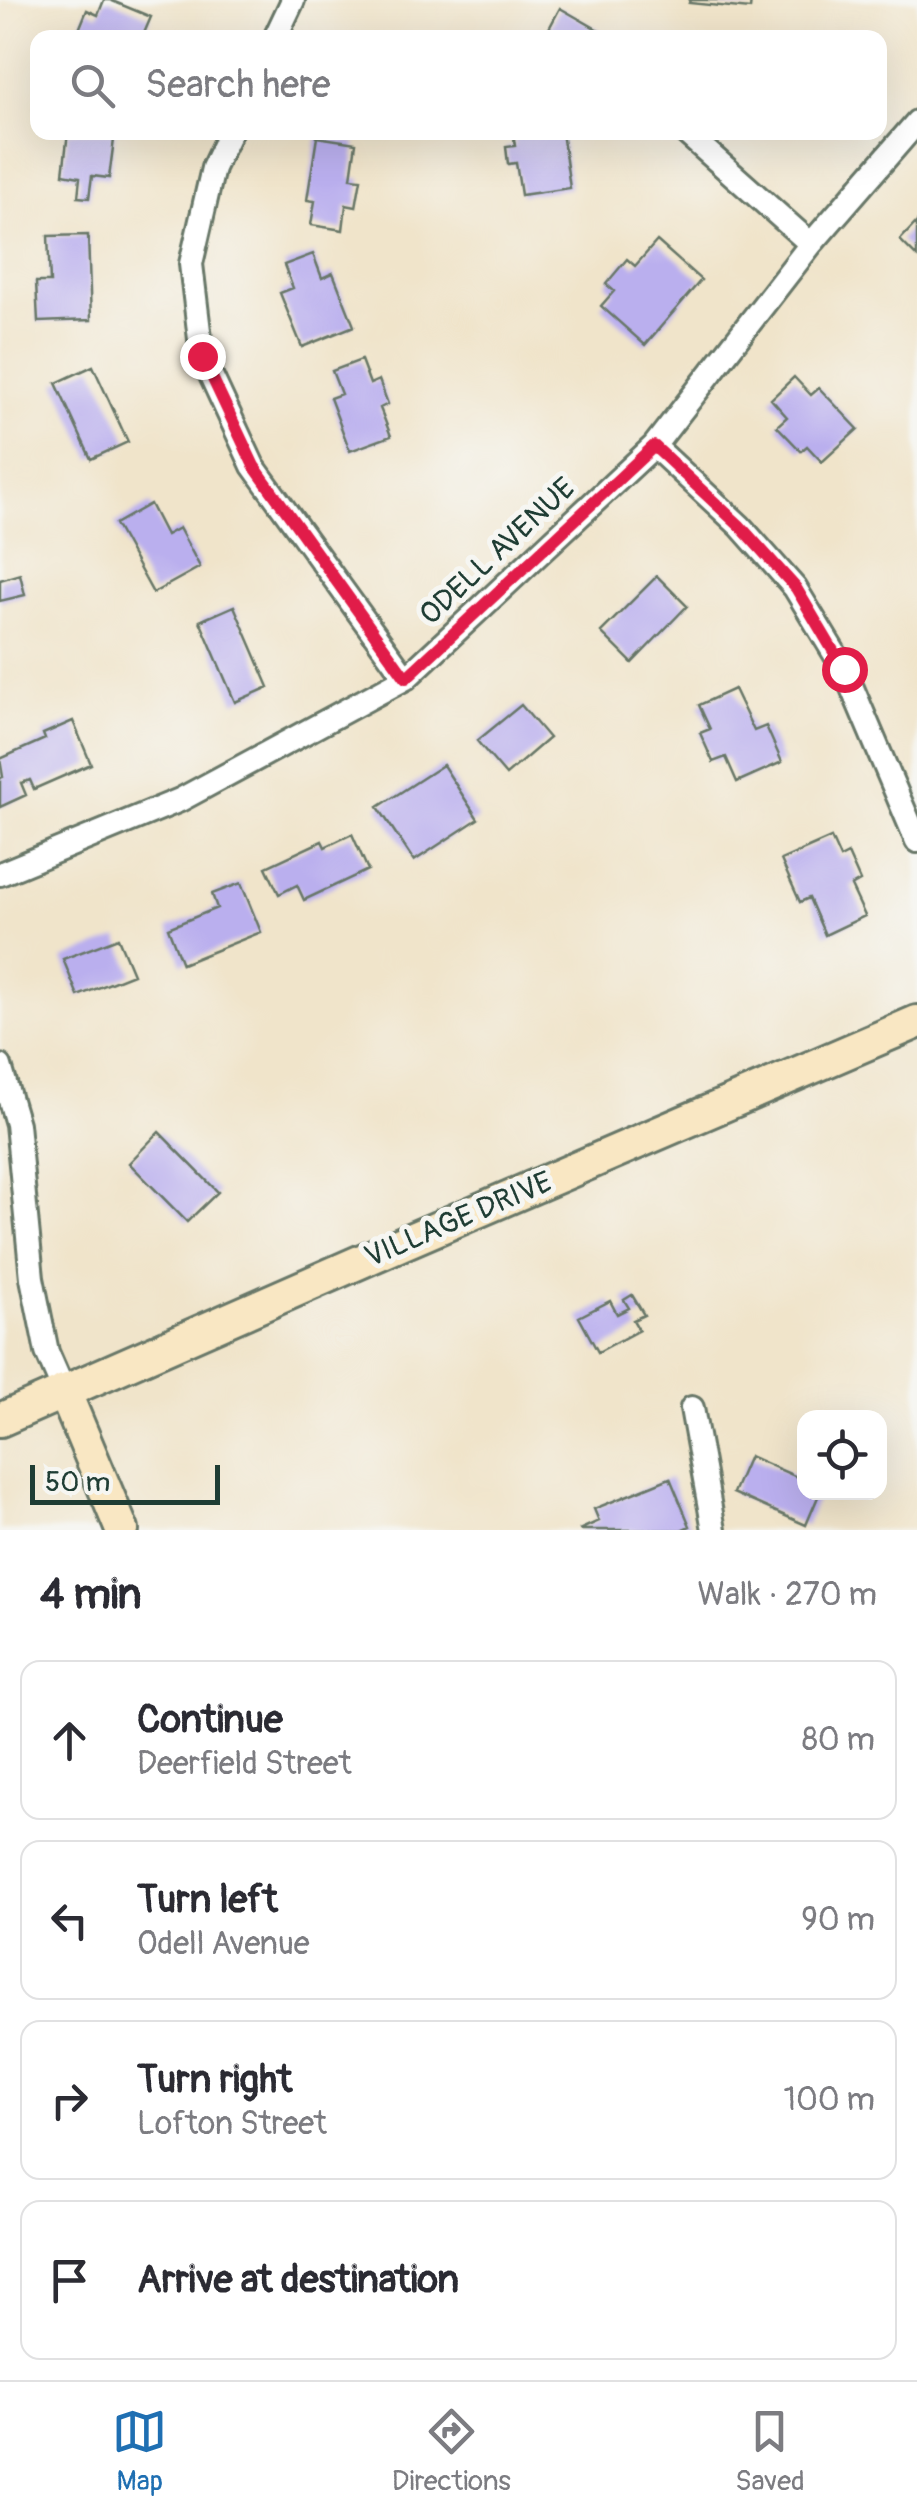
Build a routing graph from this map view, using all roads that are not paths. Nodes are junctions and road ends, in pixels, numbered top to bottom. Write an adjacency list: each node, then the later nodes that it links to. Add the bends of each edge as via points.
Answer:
1 (293, 0): 2 (street)
2 (280, 30)
3 (917, 122): 6 (street, ODELL AVENUE)
4 (226, 140): 8 (street, via 213,168 191,264 202,356 254,466)
5 (694, 140): 6 (street)
6 (811, 244): 7 (street, ODELL AVENUE)
7 (654, 446): 8 (street, ODELL AVENUE); 9 (street, via 796,588 844,669)
8 (406, 678): 10 (street, ODELL AVENUE, via 180,800)
9 (917, 841)
10 (0, 874)
11 (917, 1022): 13 (main road, VILLAGE DRIVE)
12 (0, 1066): 13 (street, via 17,1124 32,1278 47,1352)
13 (64, 1391): 15 (main road, VILLAGE DRIVE); 16 (main road)
14 (692, 1408): 17 (street)
15 (0, 1420)
16 (122, 1530)
17 (714, 1530)

